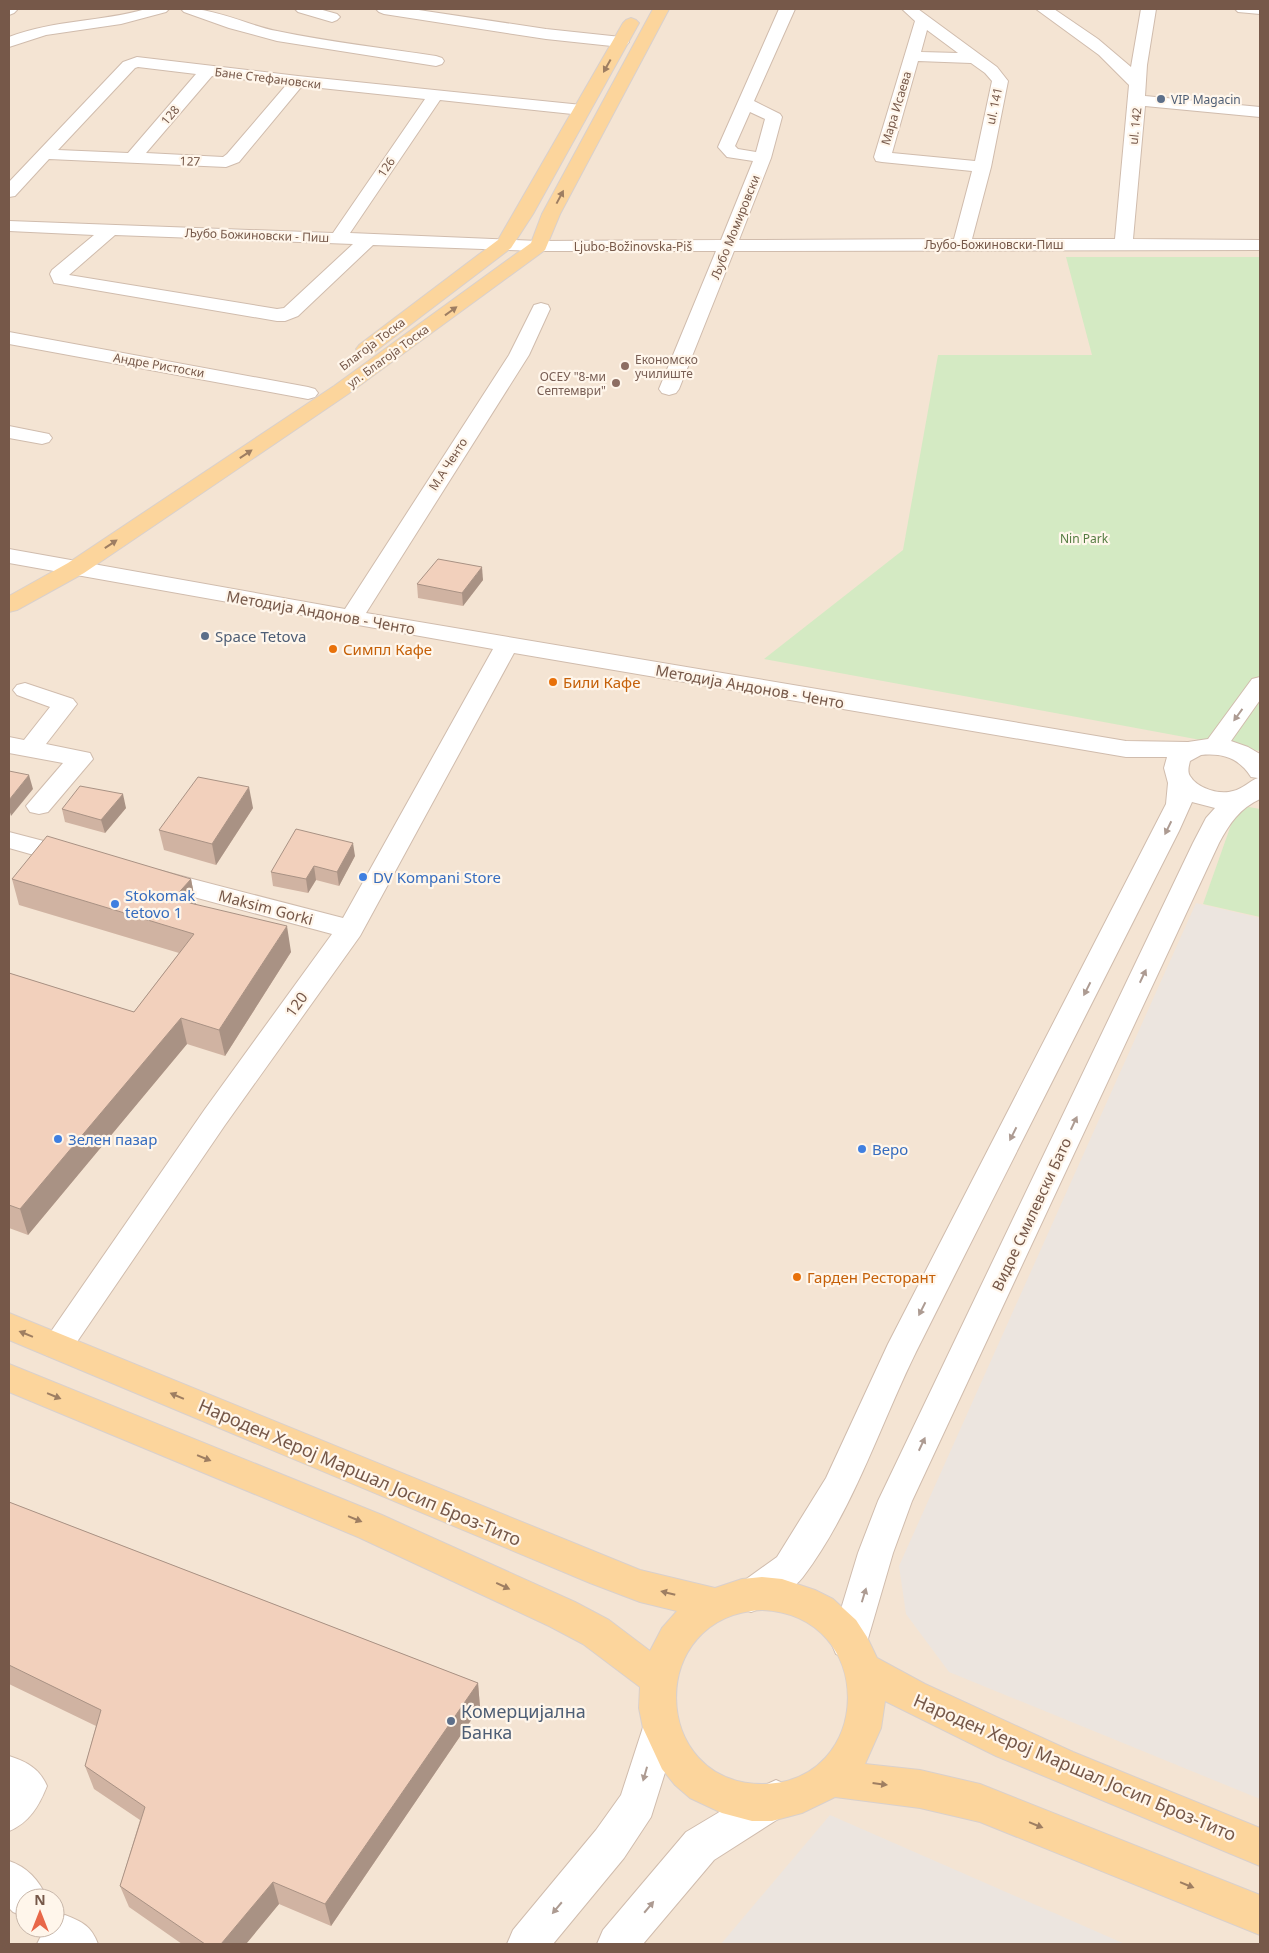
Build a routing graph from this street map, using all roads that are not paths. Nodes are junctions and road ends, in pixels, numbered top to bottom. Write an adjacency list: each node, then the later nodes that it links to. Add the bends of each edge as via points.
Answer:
1 (161, 9): 14 (street, via 110,22 52,28)
2 (189, 9): 18 (street, via 277,36)
3 (303, 9): 13 (street)
4 (384, 9): 15 (street)
5 (640, 9): 15 (main road, Благоја Тоска)
6 (661, 9): 40 (main road, one-way to 6, via 551,214)
7 (787, 9): 24 (street, Љубо Момировски)
8 (1044, 9): 21 (street, via 1123,66)
9 (1149, 9): 21 (street, ul. 142)
10 (1244, 9): 11 (street)
11 (1260, 10)
12 (910, 12): 16 (street, Мара Исаева); 17 (street, ul. 141)
13 (332, 17)
14 (9, 42)
15 (620, 42): 25 (main road, Благоја Тоска, one-way to 25)
16 (912, 56): 17 (street); 30 (street, Мара Исаева, via 882,157)
17 (975, 58): 30 (street, ul. 141, via 1000,81)
18 (436, 61)
19 (207, 71): 20 (street, Бане Стефановски); 27 (street, Бане Стефановски, via 149,62 132,63); 29 (street, 128)
20 (298, 81): 22 (street, Бане Стефановски); 29 (street, 127, via 233,158 226,162)
21 (1136, 83): 23 (street, ul. 142)
22 (435, 96): 25 (street, Бане Стефановски); 34 (street, 126)
23 (1138, 100): 26 (street); 38 (street, ul. 142)
24 (745, 103): 28 (street, via 774,117); 28 (street, Љубо Момировски, via 726,147 733,152)
25 (582, 110): 36 (main road, Благоја Тоска)
26 (1260, 112)
27 (45, 154): 29 (street, 127); 31 (street, Бане Стефановски)
28 (763, 158): 41 (street, Љубо Момировски)
29 (132, 159)
30 (982, 168): 37 (street, ul. 141)
31 (9, 192)
32 (9, 226): 33 (street, Љубо Божиновски - Пиш)
33 (110, 230): 34 (street, Љубо Божиновски - Пиш); 35 (street, via 59,274 61,279 277,315 291,312)
34 (338, 238): 35 (street, Љубо Божиновски - Пиш)
35 (369, 239): 36 (street, Љубо Божиновски - Пиш)
36 (505, 244): 40 (street, Ljubo-Božinovska-Piš); 45 (main road, Благоја Тоска)
37 (962, 244): 38 (street, Љубо-Божиновски-Пиш); 41 (street, Љубо-Божиновски-Пиш)
38 (1123, 244): 39 (street, Љубо-Божиновски-Пиш)
39 (1260, 245)
40 (539, 246): 41 (street, Ljubo-Božinovska-Piš); 50 (main road, ул. Благоја Тоска, one-way to 40, via 341,390)
41 (727, 246): 44 (street, Љубо Момировски)
42 (541, 310): 54 (street, М.А Ченто, via 519,355)
43 (9, 338): 45 (street, Андре Ристоски)
44 (669, 389)
45 (308, 393): 48 (main road, Благоја Тоска)
46 (9, 432): 47 (street)
47 (42, 438)
48 (122, 515)
49 (9, 556): 51 (street, Методија Андонов - Ченто)
50 (74, 558): 51 (street, Методија Андонов - Ченто); 53 (main road, ул. Благоја Тоска); 54 (street, Методија Андонов - Ченто)
51 (49, 563): 52 (main road)
52 (9, 588)
53 (9, 605)
54 (352, 617): 55 (street, Методија Андонов - Ченто)
55 (507, 645): 60 (street, Методија Андонов - Ченто); 68 (street, 120)
56 (1260, 684): 58 (street, one-way to 58)
57 (25, 690): 59 (street, via 65,704)
58 (1215, 746): 61 (street); 62 (street, via 1229,748)
59 (19, 747): 64 (street, via 81,759)
60 (1126, 750): 61 (street, Методија Андонов - Ченто); 63 (street, Методија Андонов - Ченто)
61 (1190, 750): 63 (street, via 1180,756 1175,765)
62 (1256, 776): 63 (street, via 1222,800 1191,791); 74 (street, Видое Смилевски Бато, one-way to 62, via 880,1534 1206,843 1219,818)
63 (1178, 778): 72 (street, one-way to 72, via 1179,804 1171,822 899,1354 839,1487 789,1568)
64 (39, 806)
65 (9, 840): 66 (street)
66 (94, 862)
67 (132, 872): 68 (street, Maksim Gorki)
68 (350, 929): 70 (street, 120)
69 (9, 1326): 70 (main road, Народен Херој Маршал Јосип Броз-Тито, one-way to 69)
70 (57, 1346): 73 (main road, Народен Херој Маршал Јосип Броз-Тито, one-way to 70, via 640,1586 602,1572)
71 (9, 1378): 75 (main road, one-way to 75, via 370,1526 562,1614 596,1632)
72 (751, 1596): 73 (main road, Народен Херој Маршал Јосип Броз-Тито); 74 (main road, Народен Херој Маршал Јосип Броз-Тито, via 788,1600 822,1616 837,1628)
73 (716, 1604): 75 (main road, Народен Херој Маршал Јосип Броз-Тито, via 698,1613 670,1640 660,1658)
74 (857, 1656): 78 (main road, Народен Херој Маршал Јосип Броз-Тито, via 869,1689 866,1729 858,1748); 81 (main road, Народен Херој Маршал Јосип Броз-Тито, via 909,1695 1001,1739)
75 (655, 1677): 76 (main road, Народен Херој Маршал Јосип Броз-Тито, via 653,1694)
76 (660, 1728): 79 (main road, Народен Херој Маршал Јосип Броз-Тито, via 669,1746 696,1776 734,1795); 83 (street, one-way to 83, via 637,1804 610,1844)
77 (9, 1774): 80 (street, via 28,1786)
78 (831, 1778): 79 (main road, Народен Херој Маршал Јосип Броз-Тито, via 815,1789); 82 (main road, one-way to 82, via 920,1789 980,1803)
79 (776, 1799): 84 (street, one-way to 79, via 700,1846)
80 (9, 1812)
81 (1260, 1847)
82 (1260, 1915)
83 (527, 1944)
84 (617, 1944)

